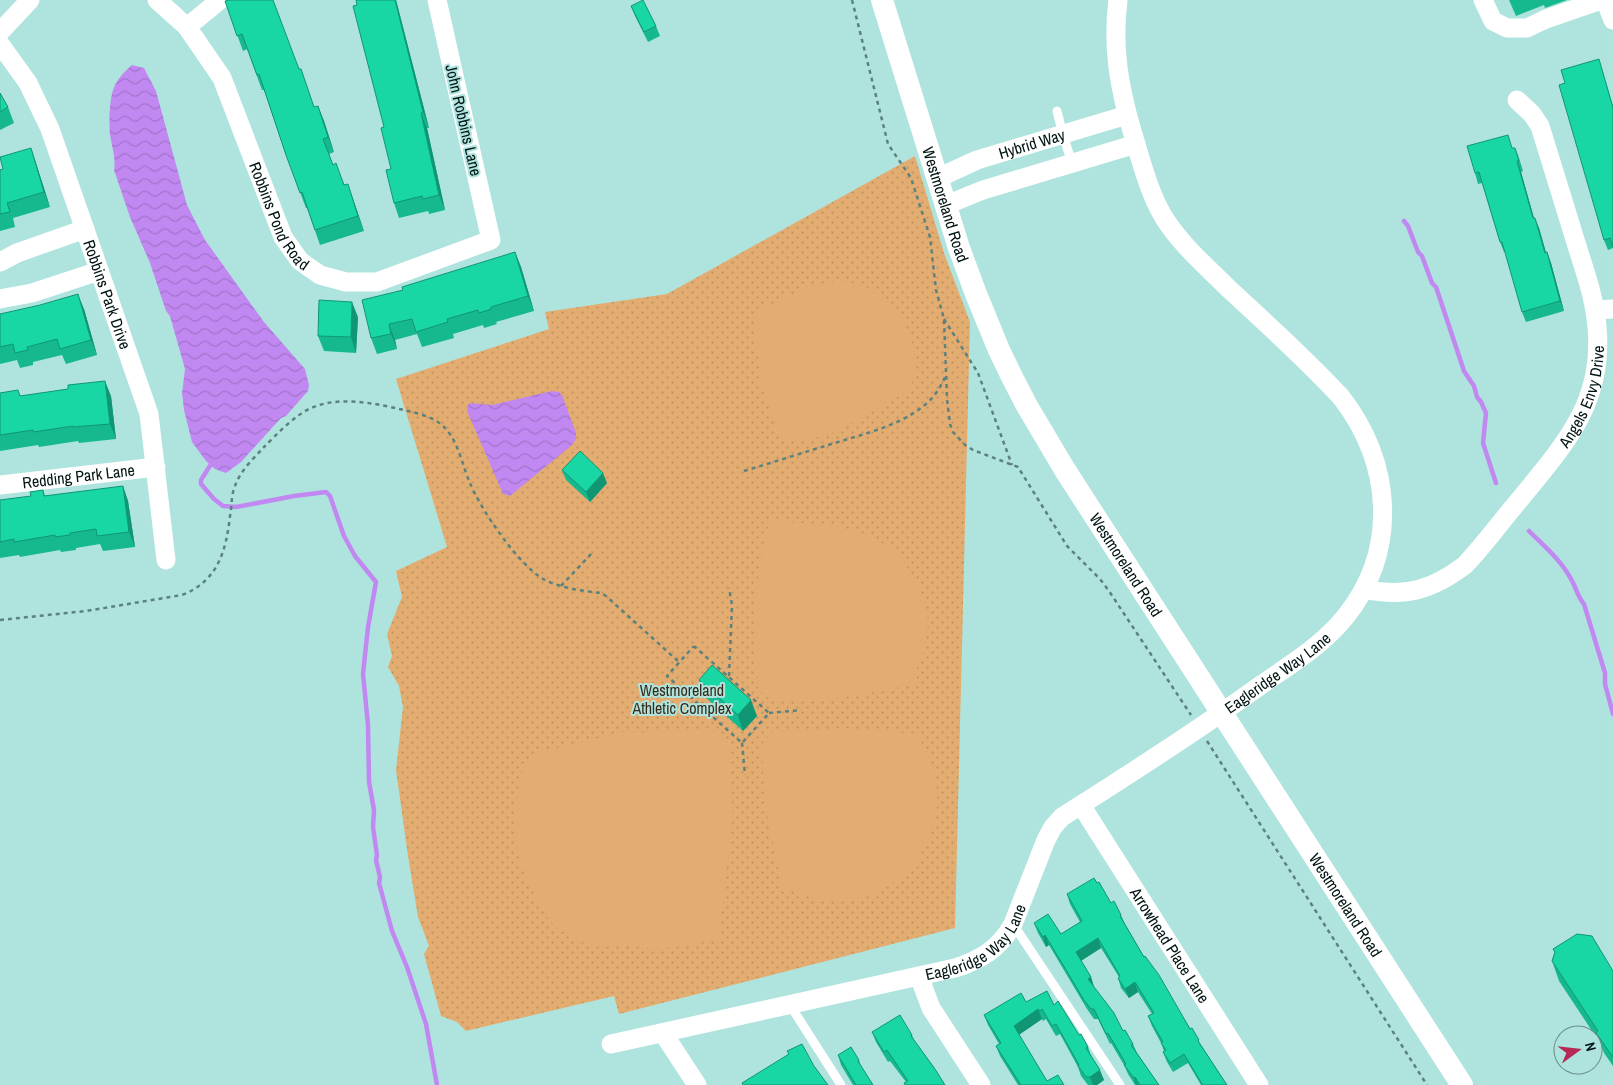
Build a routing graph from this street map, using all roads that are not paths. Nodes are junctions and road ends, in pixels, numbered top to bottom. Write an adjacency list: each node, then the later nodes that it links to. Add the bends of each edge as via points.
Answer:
1 (30, 0): 12 (street)
2 (157, 0): 11 (street, Robbins Pond Road)
3 (220, 0): 11 (street)
4 (436, 0): 23 (street, John Robbins Lane)
5 (882, 0): 20 (street, Westmoreland Road)
6 (1118, 0): 16 (street, Eagleridge Way Lane, via 1116,53)
7 (1483, 0): 8 (street, via 1493,21 1507,28 1527,28)
8 (1601, 0)
9 (1605, 0): 10 (street)
10 (1613, 20)
11 (187, 27): 23 (street, Robbins Pond Road, via 222,78 283,237 300,261 320,275 346,282 377,282)
12 (0, 32)
13 (0, 44): 22 (street, Robbins Park Drive, via 28,83 50,129)
14 (1517, 100): 27 (street, Angels Envy Drive, via 1540,126)
15 (1057, 111): 17 (lane)
16 (1128, 116): 17 (street, Hybrid Way); 18 (street, Eagleridge Way Lane)
17 (1063, 135): 19 (lane); 20 (street, Hybrid Way, via 978,160)
18 (1136, 144): 19 (street, Hybrid Way); 31 (street, Eagleridge Way Lane, via 1156,202 1178,237 1329,384 1360,424 1379,472 1383,506 1378,549)
19 (1072, 163): 21 (street, Hybrid Way, via 983,190)
20 (938, 178): 21 (street, Westmoreland Road)
21 (946, 205): 32 (street, Westmoreland Road, via 986,322 1027,406 1070,478)
22 (85, 229): 24 (street); 25 (street, Robbins Park Drive)
23 (491, 240)
24 (0, 262)
25 (99, 272): 26 (street, via 32,293); 28 (street, Robbins Park Drive, via 149,414)
26 (0, 299)
27 (1604, 310): 31 (street, Angels Envy Drive, via 1597,327 1597,360 1590,393 1577,424 1559,451 1474,555 1454,573 1413,592 1390,593)
28 (156, 468): 29 (street, Redding Park Lane); 30 (street, Robbins Park Drive)
29 (0, 485)
30 (166, 560)
31 (1364, 588): 32 (street, Eagleridge Way Lane, via 1346,616 1324,639)
32 (1223, 713): 33 (street, Eagleridge Way Lane); 44 (street, Westmoreland Road)
33 (1081, 805): 34 (street, Eagleridge Way Lane, via 1062,816 1049,834); 43 (street, Arrowhead Place Lane)
34 (1013, 924): 35 (street, Eagleridge Way Lane, via 1007,935 986,955 971,963); 42 (lane)
35 (919, 976): 36 (street, Eagleridge Way Lane); 41 (street, via 931,1008)
36 (790, 1004): 37 (street, Eagleridge Way Lane); 40 (lane)
37 (663, 1033): 38 (street, Eagleridge Way Lane); 39 (street)
38 (611, 1044)
39 (697, 1085)
40 (841, 1085)
41 (980, 1085)
42 (1120, 1085)
43 (1259, 1085)
44 (1462, 1085)

